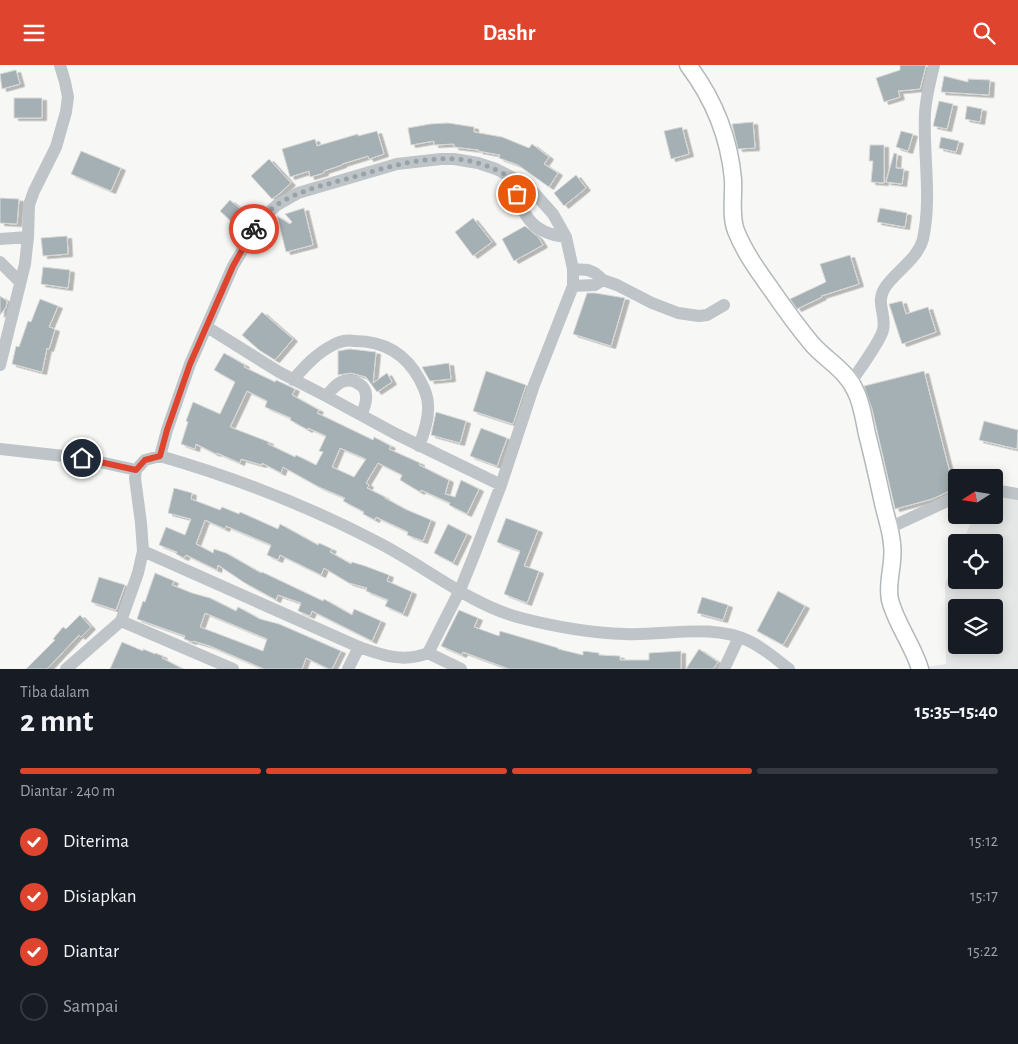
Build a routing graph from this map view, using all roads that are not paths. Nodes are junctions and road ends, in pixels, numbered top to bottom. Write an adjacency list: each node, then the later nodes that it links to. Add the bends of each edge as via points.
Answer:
1 (60, 65): 5 (street, via 68,97 66,112 56,147 29,205)
2 (688, 65): 17 (main road, via 711,100 722,127 733,180 734,224 744,248 812,344)
3 (934, 65): 17 (street, via 925,111 928,175 922,238 916,254 882,293 882,333)
4 (516, 180): 6 (street, via 527,185 541,199); 6 (street, via 520,207 527,217 542,231); 14 (street, via 478,163 442,159 397,164 298,193 260,219 233,266)
5 (28, 237): 7 (street); 11 (street, via 28,252)
6 (566, 237): 9 (street)
7 (0, 239)
8 (0, 262): 11 (street)
9 (573, 269): 10 (street, via 588,270); 12 (street)
10 (603, 280): 12 (street, via 596,285); 13 (street, via 678,313 707,315)
11 (20, 282): 15 (street)
12 (573, 286): 24 (street, via 534,385)
13 (724, 305)
14 (207, 327): 16 (street); 22 (street, via 190,364)
15 (0, 365)
16 (293, 380): 18 (street); 20 (street, via 321,352 334,344 363,341 380,343 392,349 413,370 426,391 428,419)
17 (851, 381): 28 (main road)
18 (326, 396): 19 (street); 19 (street, via 347,380 360,384 367,397)
19 (362, 415): 20 (street)
20 (419, 445): 24 (street)
21 (0, 449): 23 (street, via 82,458)
22 (160, 456): 23 (street, via 145,460); 30 (street, via 237,481 348,526)
23 (136, 470): 29 (street)
24 (500, 485): 30 (street)
25 (1003, 492): 26 (street)
26 (1018, 494)
27 (948, 501): 28 (street)
28 (889, 528): 41 (main road, via 893,562 890,598 894,614)
29 (143, 551): 31 (street); 33 (street)
30 (460, 590): 32 (street, via 500,612 561,628 627,635 710,633); 34 (street)
31 (121, 621): 35 (street); 36 (street)
32 (739, 637): 39 (street); 40 (street, via 758,645)
33 (358, 647): 34 (street, via 393,658 415,658); 37 (street)
34 (428, 653): 38 (street)
35 (66, 669)
36 (233, 669)
37 (348, 669)
38 (461, 669)
39 (724, 669)
40 (789, 669)
41 (920, 669)

